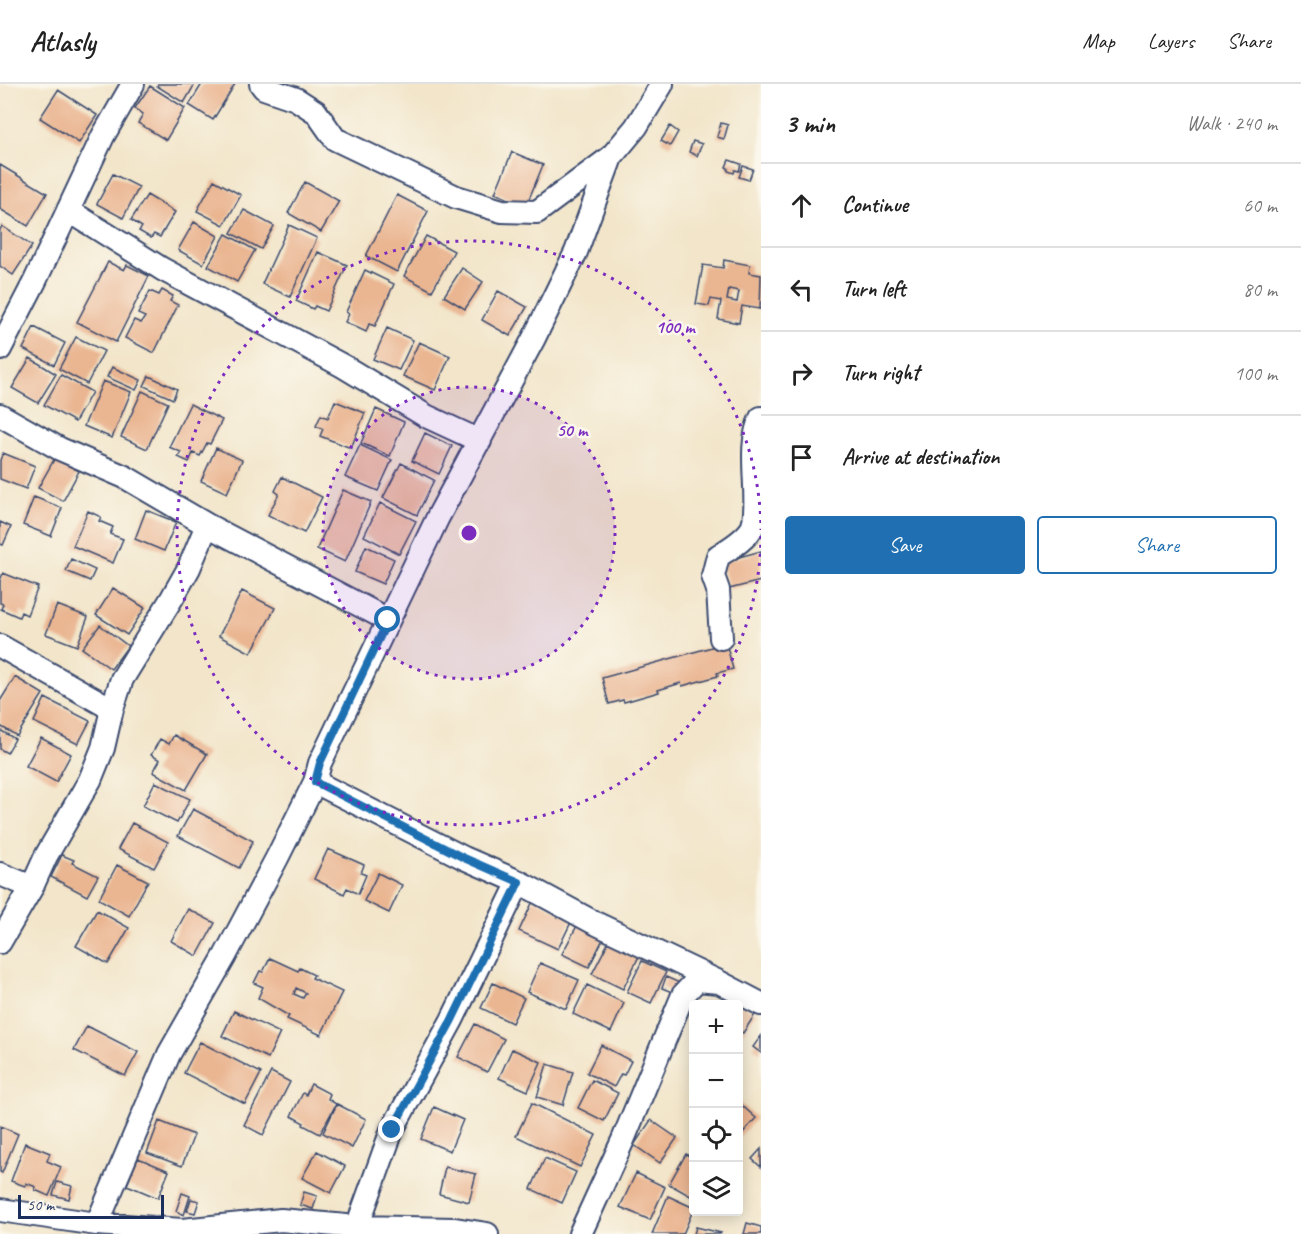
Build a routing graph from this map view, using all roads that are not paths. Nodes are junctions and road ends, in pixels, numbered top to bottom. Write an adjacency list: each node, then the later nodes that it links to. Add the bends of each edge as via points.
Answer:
1 (133, 84): 5 (street)
2 (261, 84): 4 (street, via 316,112 335,139 456,196 502,211 537,212)
3 (662, 84): 4 (street, via 636,127)
4 (611, 157): 9 (street, via 576,252)
5 (68, 210): 6 (street); 9 (street, via 162,269 343,366 426,416)
6 (0, 350)
7 (0, 415): 10 (street, via 60,449 125,477)
8 (761, 418): 12 (street, via 754,458 757,503 753,526 739,542 718,556 713,576)
9 (480, 441): 11 (street)
10 (207, 525): 11 (street); 14 (street, via 189,568 122,679)
11 (388, 620): 15 (street, via 320,763)
12 (722, 638)
13 (0, 646): 14 (street)
14 (112, 709): 18 (street, via 90,780)
15 (315, 782): 17 (street); 23 (street, via 169,1054)
16 (0, 874): 18 (street)
17 (519, 882): 20 (street); 24 (street, via 452,1020 392,1130)
18 (32, 887): 19 (street)
19 (0, 942)
20 (719, 982): 21 (street); 26 (street, via 697,980 683,996)
21 (761, 1004)
22 (0, 1210): 23 (street)
23 (97, 1224): 24 (street, via 182,1230 281,1220)
24 (357, 1227): 25 (street, via 455,1229)
25 (487, 1234)
26 (580, 1234)

